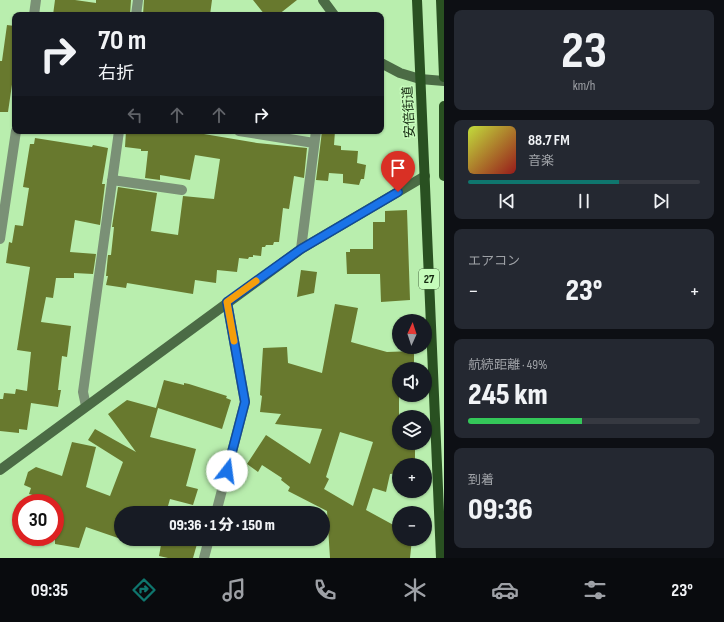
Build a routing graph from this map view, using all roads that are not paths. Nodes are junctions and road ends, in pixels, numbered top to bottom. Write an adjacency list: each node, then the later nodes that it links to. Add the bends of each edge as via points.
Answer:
1 (36, 0): 6 (street)
2 (138, 0): 7 (street)
3 (323, 0): 8 (street)
4 (416, 0): 11 (main road, 安倍街道 / 27)
5 (441, 0): 10 (main road)
6 (34, 12)
7 (136, 12)
8 (332, 12)
9 (384, 65): 11 (street)
10 (444, 77)
11 (420, 79): 12 (street); 20 (main road, 安倍街道 / 27)
12 (444, 81)
13 (444, 106): 19 (main road)
14 (16, 134): 24 (street)
15 (119, 134): 22 (street)
16 (258, 134): 18 (street)
17 (316, 134): 18 (street)
18 (314, 143): 25 (street)
19 (444, 166): 21 (main road)
20 (425, 176): 25 (street); 32 (main road, 安倍街道 / 27)
21 (444, 176)
22 (112, 180): 23 (street); 27 (street, via 82,392)
23 (182, 190)
24 (0, 239)
25 (301, 249): 26 (street)
26 (227, 302): 27 (street); 29 (street, via 245,402)
27 (86, 406): 28 (street)
28 (0, 470)
29 (218, 506)
30 (207, 546): 31 (street)
31 (204, 558)
32 (441, 558)

